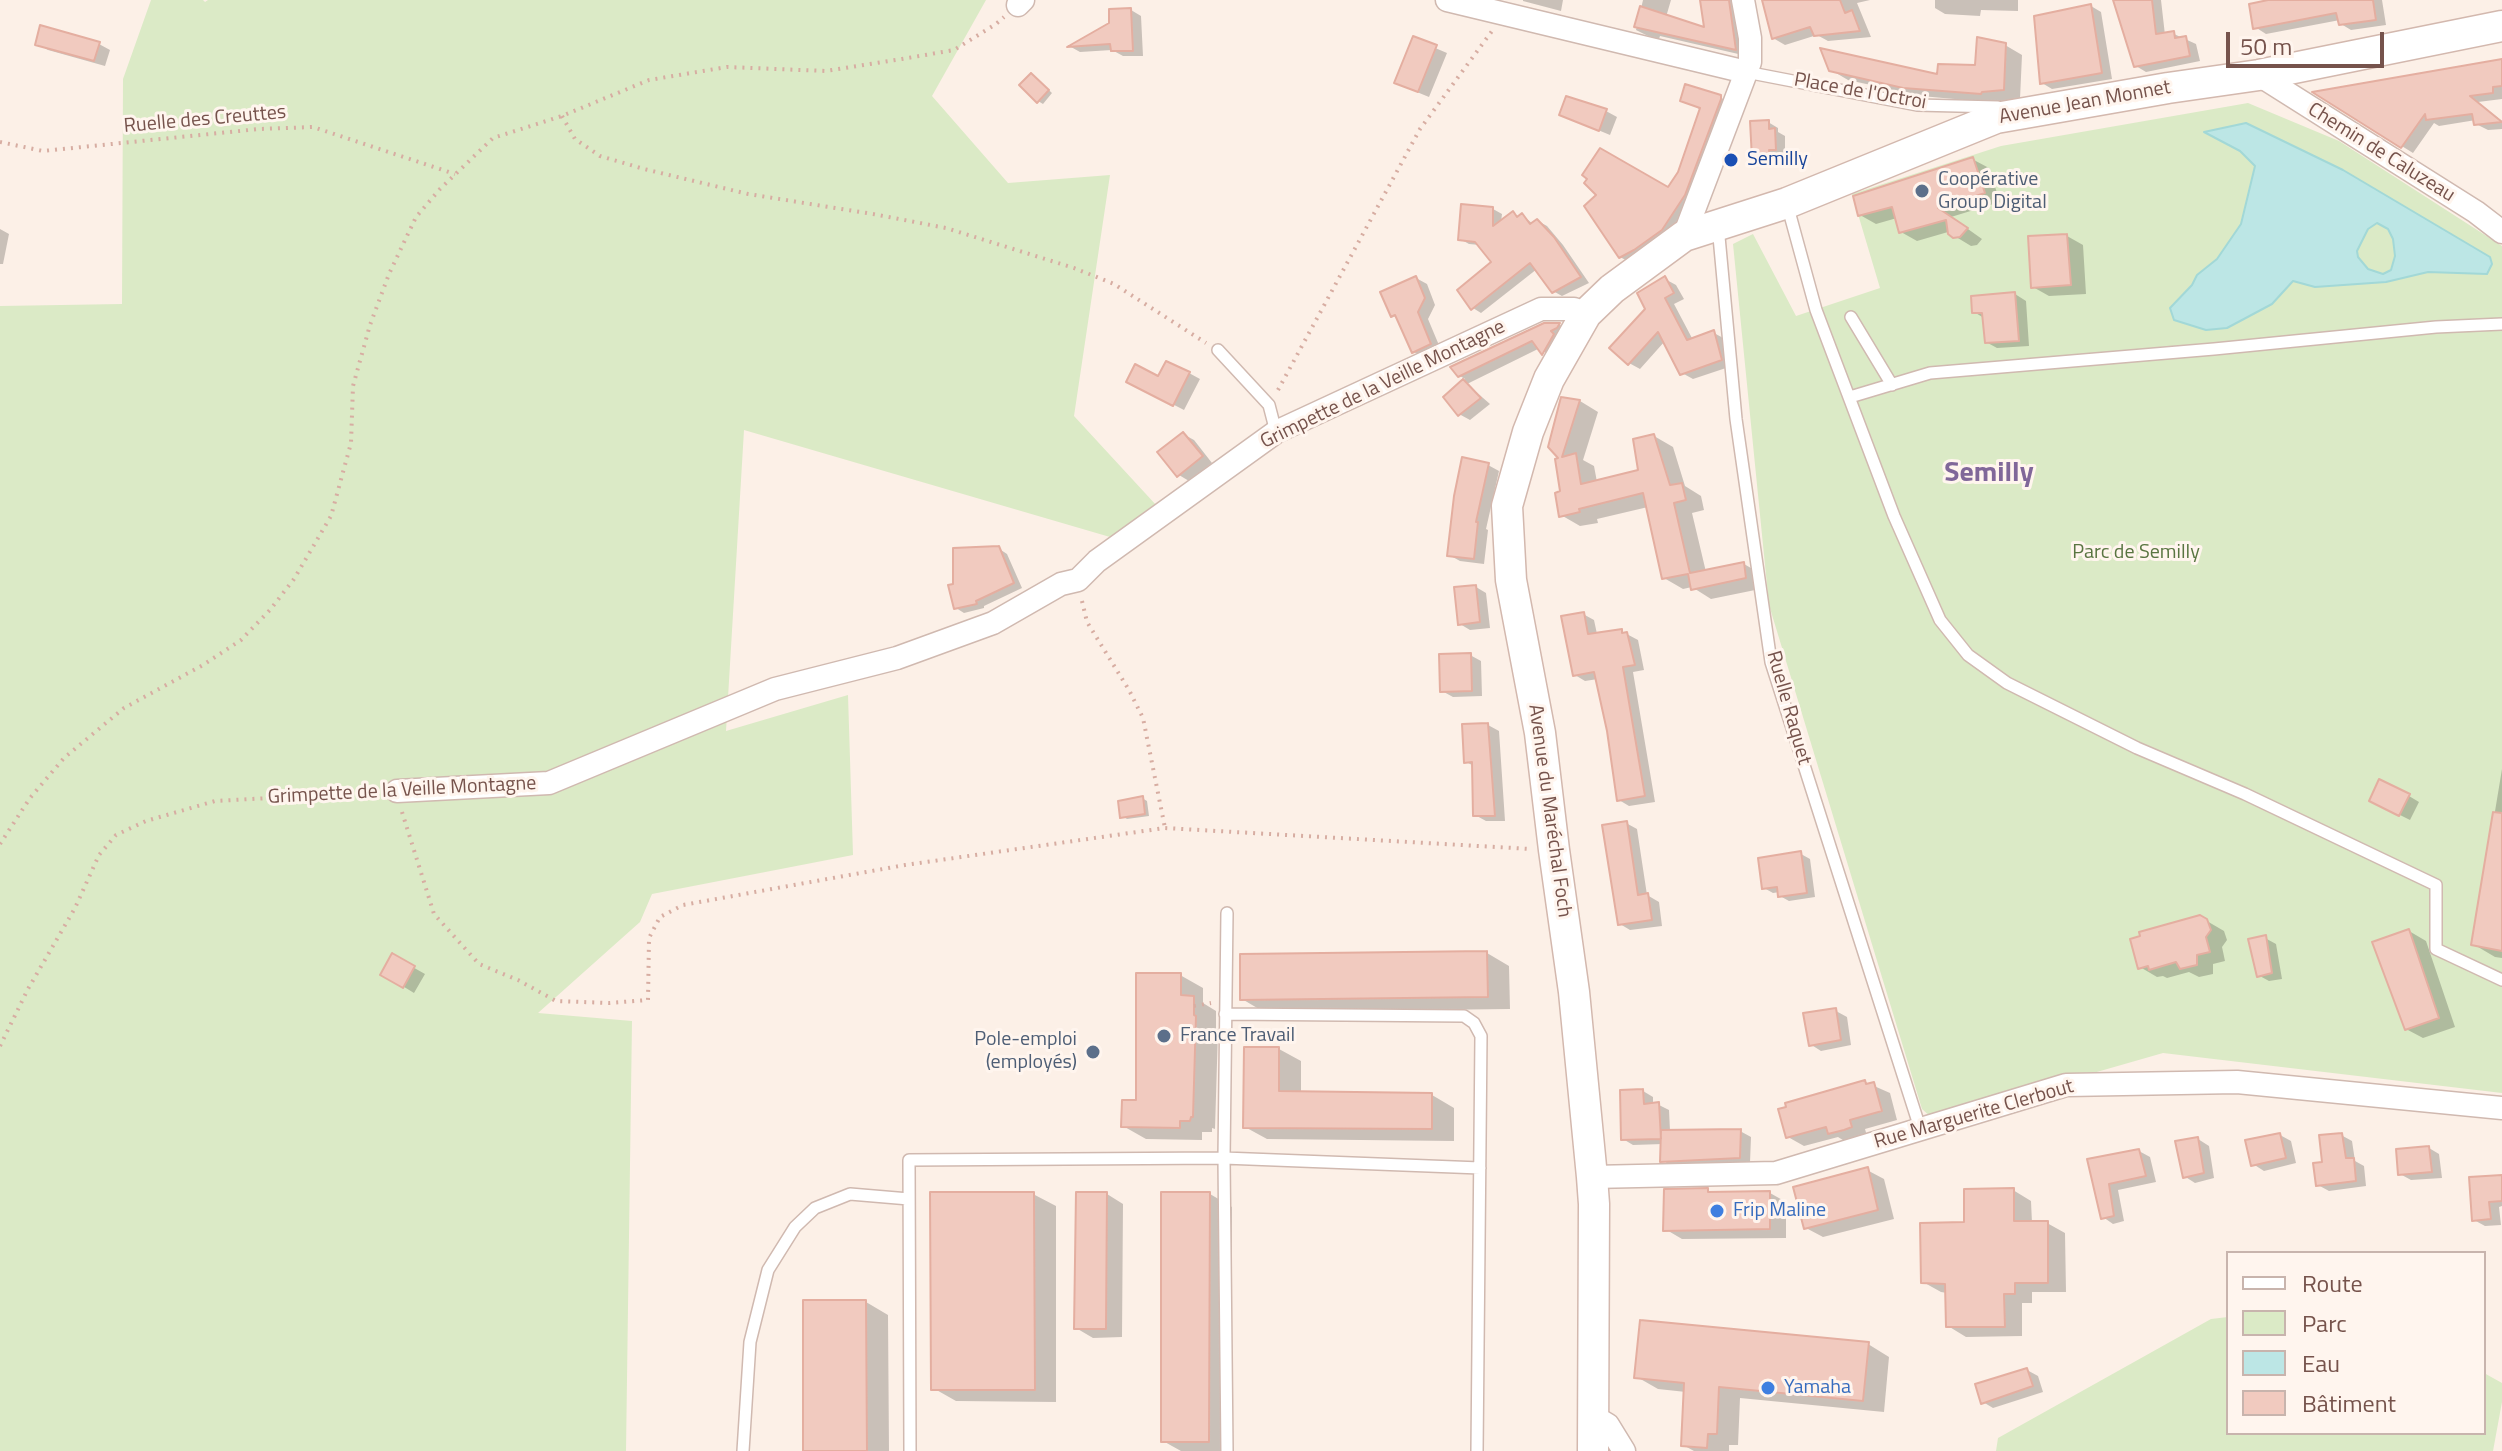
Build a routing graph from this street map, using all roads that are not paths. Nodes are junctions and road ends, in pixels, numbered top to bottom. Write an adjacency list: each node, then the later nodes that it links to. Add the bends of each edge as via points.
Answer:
1 (1447, 0): 4 (street)
2 (1743, 0): 4 (street, via 1750,38)
3 (2502, 26): 5 (main road, Avenue Jean Monnet)
4 (1746, 72): 6 (lane, Place de l'Octroi, via 1917,105 1992,106); 10 (street)
5 (2259, 75): 6 (main road, Avenue Jean Monnet); 9 (street, Chemin de Caluzeau)
6 (2021, 114): 7 (main road, Avenue Jean Monnet, via 1996,118)
7 (1787, 203): 8 (main road, Avenue Jean Monnet); 16 (lane, via 1816,310)
8 (1718, 225): 10 (main road, Avenue Jean Monnet); 23 (lane, Ruelle Raquet, via 1736,419 1771,662)
9 (2502, 232)
10 (1684, 236): 11 (main road, Avenue du Maréchal Foch)
11 (1586, 314): 17 (street, Grimpette de la Veille Montagne, via 1541,309); 26 (main road, Avenue du Maréchal Foch, via 1549,379 1507,506 1511,580 1540,733 1574,992)
12 (1851, 317): 15 (lane)
13 (2502, 324): 15 (lane, via 1930,373)
14 (1218, 350): 17 (lane, via 1269,405)
15 (1892, 385): 16 (lane)
16 (1850, 397): 20 (lane, via 1940,620 1968,655 2007,683 2137,748 2436,885 2436,949)
17 (1276, 432): 18 (street, Grimpette de la Veille Montagne, via 1078,580 1061,584 993,623 897,658 775,689 549,783)
18 (397, 791)
19 (1227, 913): 21 (lane)
20 (2502, 980)
21 (1225, 1014): 24 (lane); 25 (lane, via 1464,1016 1481,1036)
22 (2502, 1108): 23 (street, Rue Marguerite Clerbout, via 2237,1082 2066,1085)
23 (1920, 1128): 26 (street, Rue Marguerite Clerbout, via 1776,1173)
24 (1224, 1158): 25 (lane); 27 (lane, via 909,1160); 31 (lane)
25 (1480, 1168): 32 (lane)
26 (1592, 1177): 28 (main road, Avenue du Maréchal Foch)
27 (909, 1199): 29 (lane, via 850,1194 815,1208 795,1227 768,1270 750,1342); 30 (lane)
28 (1593, 1437): 33 (street, via 1603,1422)
29 (743, 1451)
30 (910, 1451)
31 (1227, 1451)
32 (1477, 1451)
33 (1624, 1451)

